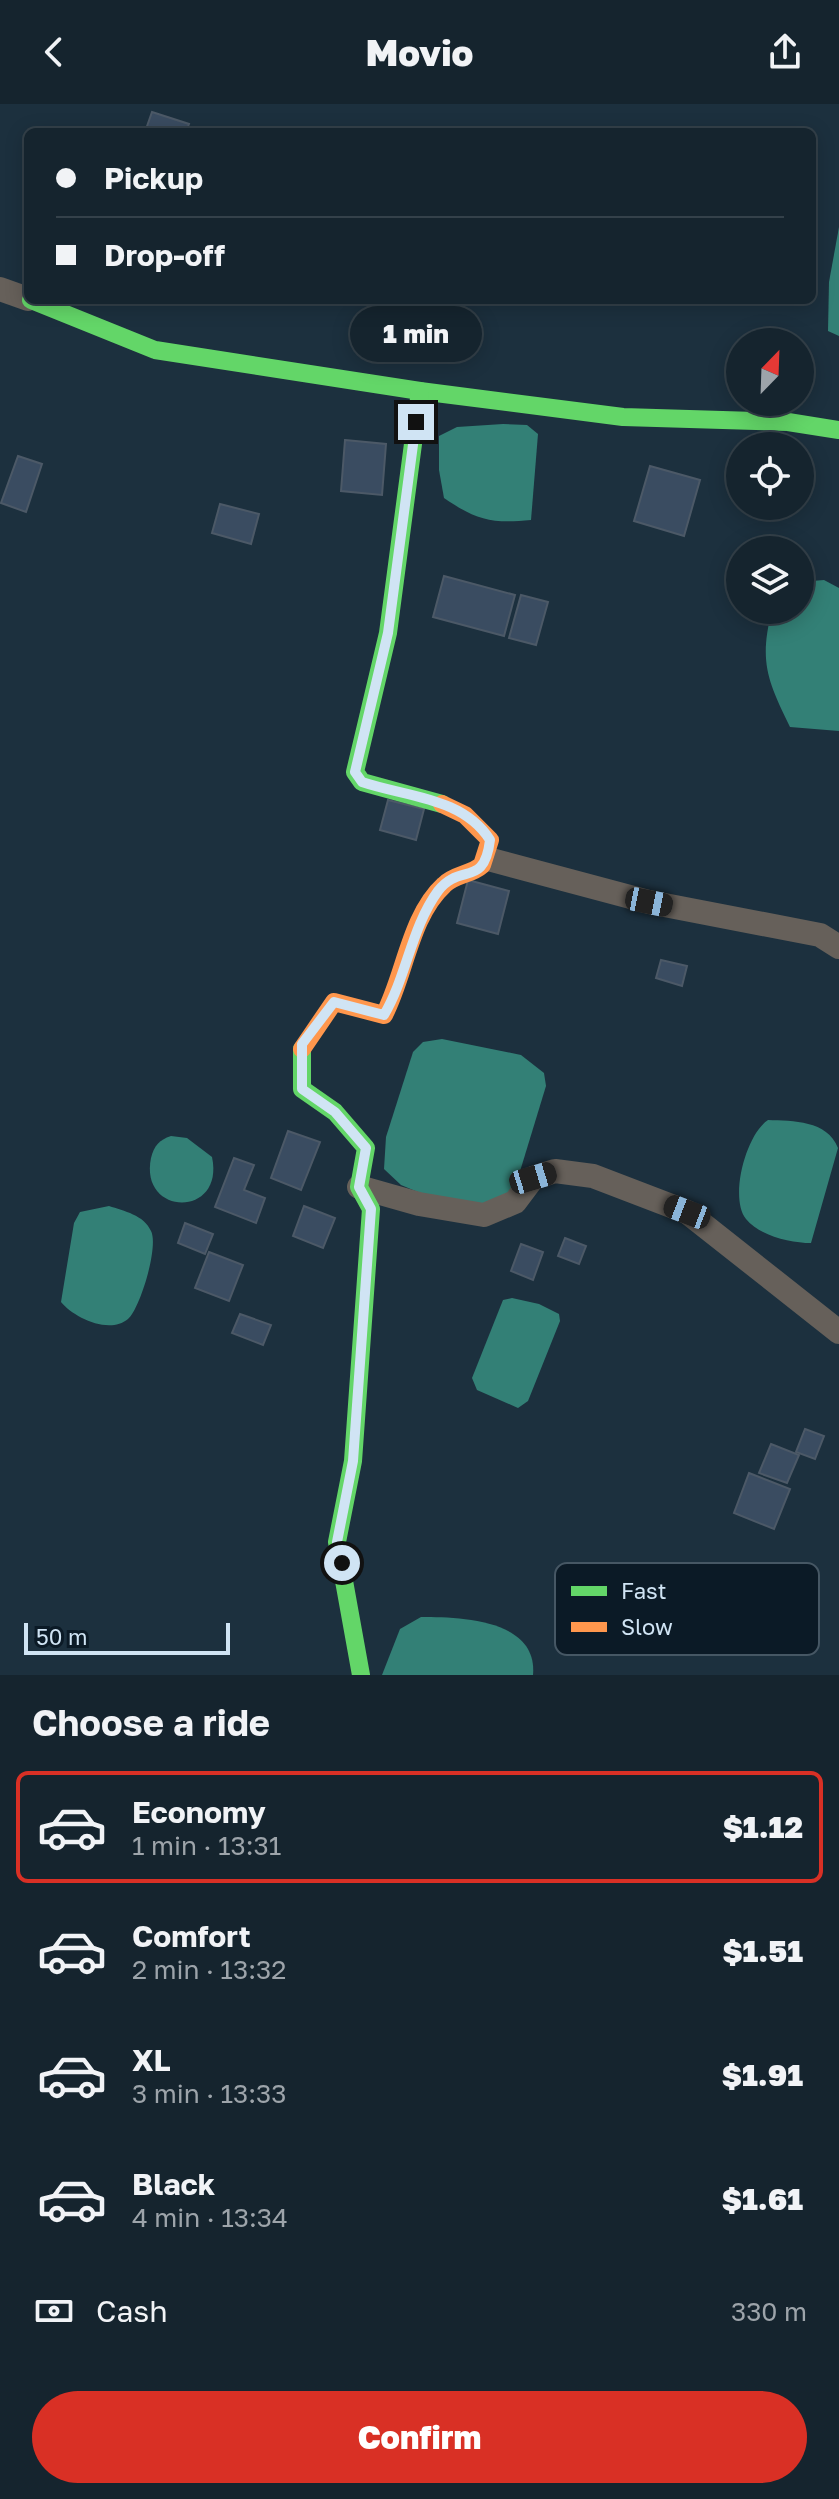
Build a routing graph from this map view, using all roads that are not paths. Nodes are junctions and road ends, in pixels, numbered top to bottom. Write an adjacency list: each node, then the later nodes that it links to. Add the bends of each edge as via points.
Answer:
1 (0, 289): 2 (street)
2 (24, 298)
3 (39, 304): 4 (street, via 155,350)
4 (420, 391): 5 (street, via 623,417 788,422); 6 (street, via 388,633 355,772 362,782 438,802 479,822 490,840)
5 (839, 430)
6 (488, 859): 7 (street, via 649,902 820,935); 8 (street, via 476,872 457,876 439,889 384,1015 334,1002 302,1044 302,1089 335,1112 366,1148)
7 (839, 947)
8 (359, 1187): 9 (street, via 484,1215 515,1202 533,1178 555,1171 593,1176 687,1212); 10 (street, via 371,1209 353,1461 337,1542)
9 (839, 1332)
10 (361, 1675)

